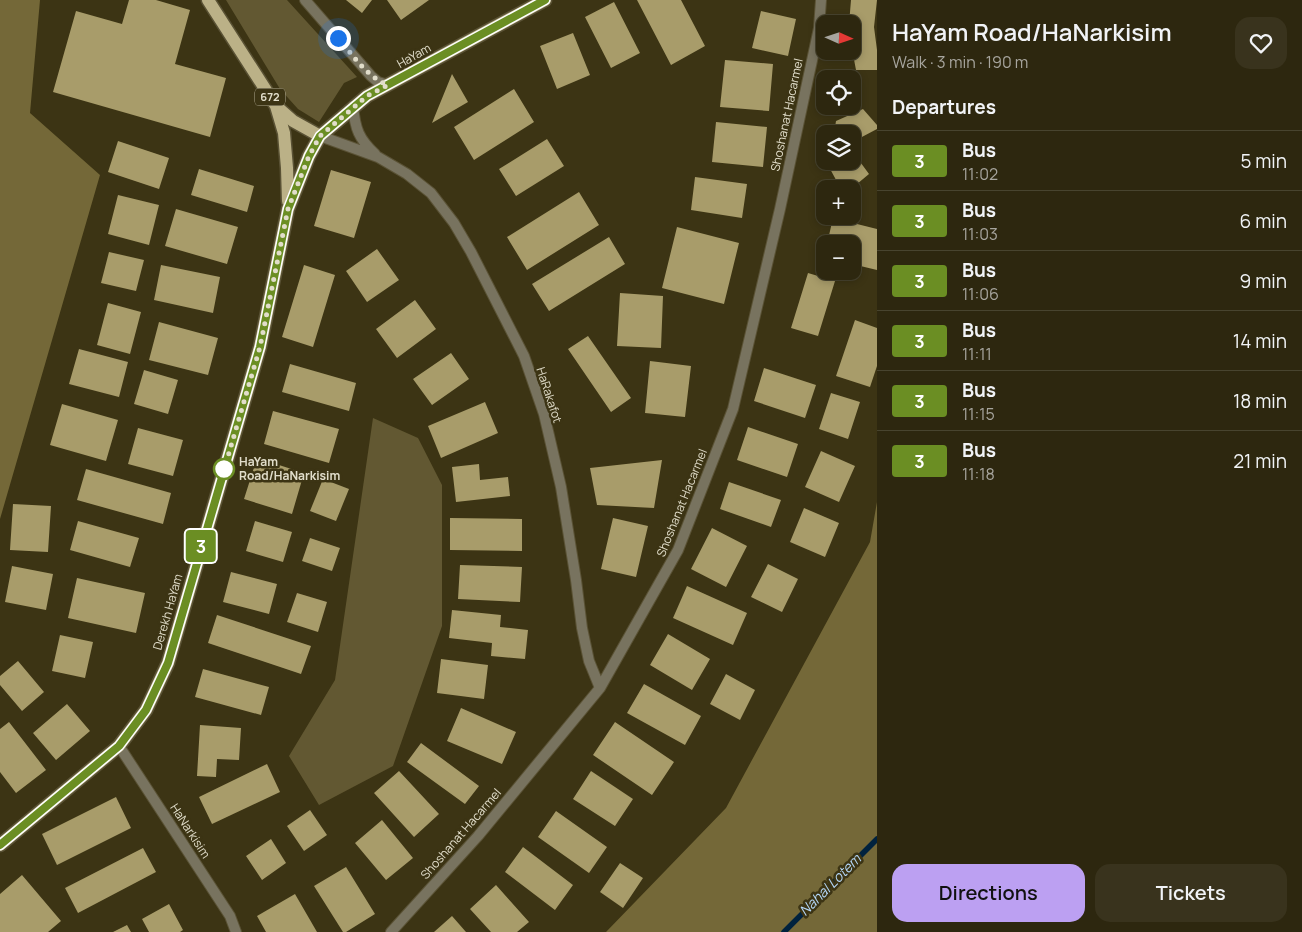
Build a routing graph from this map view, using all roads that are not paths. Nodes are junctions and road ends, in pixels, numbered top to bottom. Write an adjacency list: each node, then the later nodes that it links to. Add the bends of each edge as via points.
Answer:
1 (208, 0): 6 (main road, 672)
2 (305, 0): 5 (street, via 371,76)
3 (545, 0): 5 (main road, HaYam / 672)
4 (822, 0): 11 (street, Shoshanat Hacarmel, via 819,28 782,199 733,409 678,550)
5 (388, 85): 7 (main road, HaYam / 672)
6 (276, 106): 8 (main road, via 293,121); 10 (main road, 672, via 284,133)
7 (353, 106): 8 (main road, HaYam / 672); 9 (street, HaRakafot, via 359,135)
8 (320, 136): 9 (street, HaRakafot); 10 (main road, HaYam / 672)
9 (378, 157): 11 (street, HaRakafot, via 431,193 454,222 524,356 546,423 561,487 582,628 589,661)
10 (288, 209): 12 (main road, Derekh HaYam / 672, via 260,347 168,663 146,710)
11 (600, 688): 15 (street, Shoshanat Hacarmel, via 478,836)
12 (119, 746): 13 (main road, Derekh HaYam / 672); 14 (street, HaNarkisim, via 230,916)
13 (0, 845)
14 (236, 932)
15 (391, 932)

